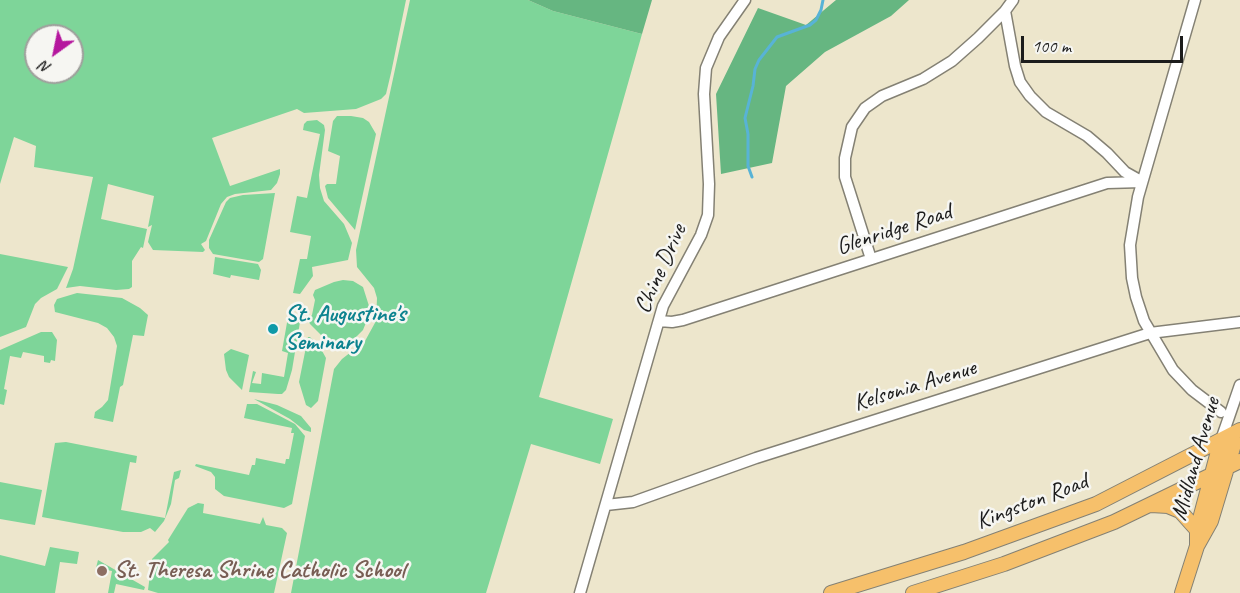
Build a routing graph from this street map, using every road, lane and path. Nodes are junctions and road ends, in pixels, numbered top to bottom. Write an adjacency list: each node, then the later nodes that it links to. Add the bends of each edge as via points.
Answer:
1 (745, 0): 7 (street, Chine Drive, via 719,37 706,69 708,215)
2 (1013, 0): 4 (street)
3 (1195, 0): 5 (street)
4 (1005, 11): 5 (street, via 1015,66 1030,96); 6 (street, via 952,61 923,79 882,96 865,108 852,127 845,177)
5 (1142, 182): 6 (street, Glenridge Road, via 1107,183); 9 (street, via 1130,245 1136,297)
6 (871, 259): 7 (street, Glenridge Road, via 683,320)
7 (659, 321): 17 (street, Chine Drive)
8 (1240, 322): 9 (street, Kelsonia Avenue)
9 (1150, 333): 11 (street, via 1180,378); 17 (street, Kelsonia Avenue, via 756,458 633,502)
10 (1240, 385): 13 (street, Midland Avenue)
11 (1221, 412)
12 (1239, 428): 13 (main road, Kingston Road); 15 (main road, Midland Avenue)
13 (1221, 440): 16 (main road, Midland Avenue); 22 (main road, Kingston Road, via 1096,504 964,552)
14 (1240, 461): 15 (main road, Kingston Road)
15 (1226, 469): 16 (main road, Kingston Road); 20 (main road, Midland Avenue, via 1211,522)
16 (1211, 475): 18 (main road, Kingston Road); 19 (main road, Midland Avenue)
17 (606, 505): 21 (street, Chine Drive)
18 (1150, 505): 19 (main road, via 1180,511); 23 (main road, Kingston Road, via 1004,564)
19 (1197, 530): 20 (main road, Midland Avenue)
20 (1197, 546): 24 (main road, Midland Avenue)
21 (580, 593)
22 (831, 593)
23 (913, 593)
24 (1182, 593)

